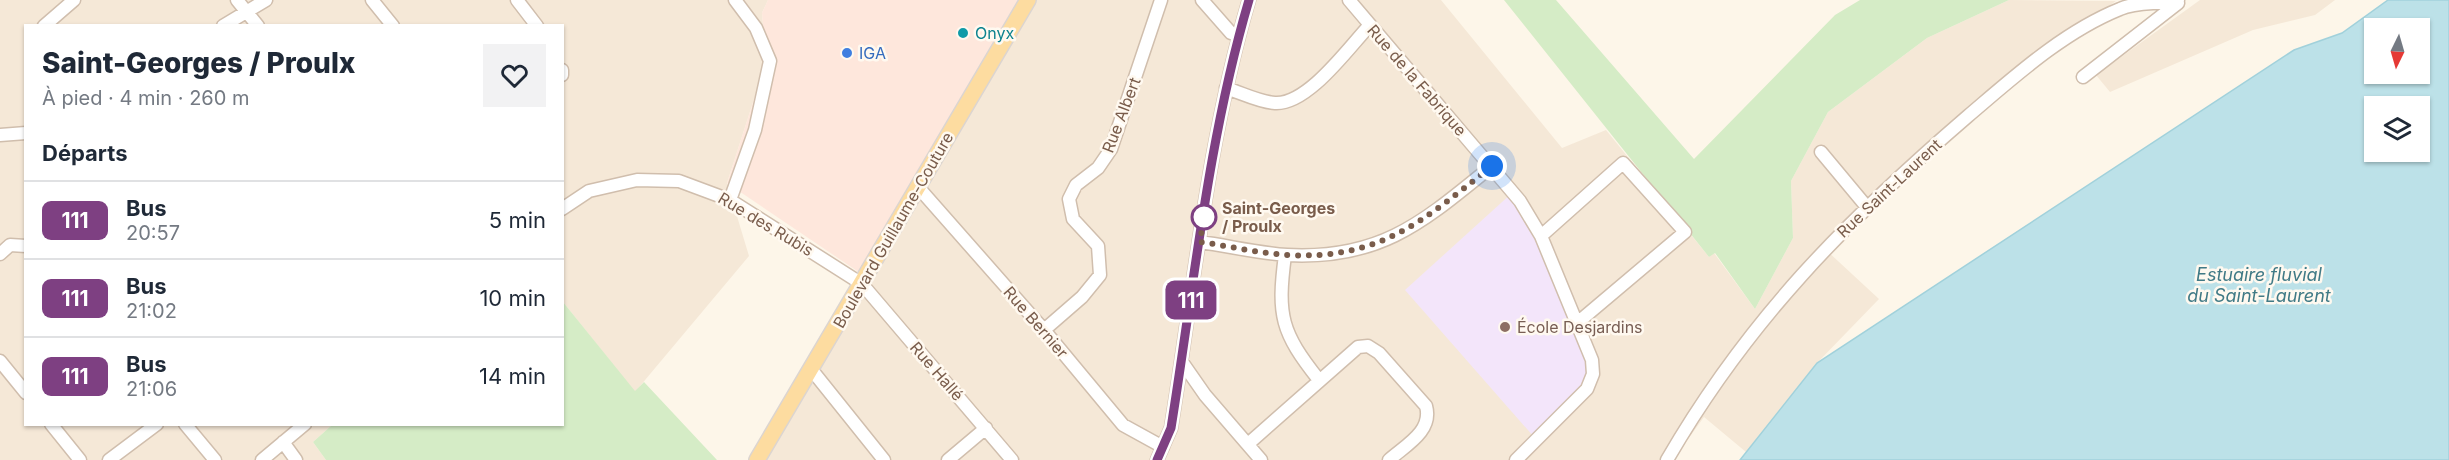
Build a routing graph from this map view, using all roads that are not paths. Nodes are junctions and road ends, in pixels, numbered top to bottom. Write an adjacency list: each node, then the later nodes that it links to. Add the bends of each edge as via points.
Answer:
1 (74, 0): 14 (street)
2 (237, 0): 13 (street)
3 (266, 0): 13 (street)
4 (372, 0): 17 (street)
5 (517, 0): 18 (street)
6 (735, 0): 28 (street, via 756,27 770,61 755,130)
7 (1028, 0): 27 (main road, Boulevard Guillaume-Couture)
8 (1161, 0): 38 (street, Rue Albert, via 1112,149 1098,168 1076,185 1070,199 1073,219 1098,246 1100,275 1082,297)
9 (1202, 0): 20 (street, via 1231,33)
10 (1250, 0): 20 (street)
11 (1349, 0): 19 (street, Rue de la Fabrique)
12 (2179, 0): 21 (street); 29 (street, Rue Saint-Laurent, via 2123,7 2024,68)
13 (246, 11): 15 (street); 16 (street)
14 (47, 24)
15 (226, 24)
16 (256, 24)
17 (391, 24)
18 (535, 24)
19 (1370, 25): 22 (street, via 1301,95 1277,103); 26 (street, Rue de la Fabrique)
20 (1239, 36): 22 (street)
21 (2083, 77)
22 (1226, 88): 32 (street)
23 (24, 133): 24 (street)
24 (0, 135)
25 (1821, 152): 29 (street)
26 (1492, 166): 31 (street, Rue de la Fabrique); 35 (street, via 1436,212 1401,233 1360,250)
27 (918, 187): 36 (main road, Boulevard Guillaume-Couture); 38 (street, Rue Bernier)
28 (730, 200): 30 (street, Rue des Rubis, via 679,181 637,180 589,191); 36 (street, Rue des Rubis)
29 (1866, 206): 65 (street, Rue Saint-Laurent, via 1762,318)
30 (564, 208)
31 (1541, 236): 37 (street, Rue de la Fabrique); 37 (street, via 1623,163 1685,232)
32 (1200, 242): 35 (street); 40 (street)
33 (24, 246): 34 (street, via 10,245)
34 (0, 254)
35 (1285, 255): 42 (street, via 1279,296 1284,324 1297,352)
36 (862, 284): 41 (main road, Boulevard Guillaume-Couture); 48 (street, Rue Hallé)
37 (1576, 324): 64 (street, Rue de la Fabrique, via 1592,360 1593,374 1587,388)
38 (1044, 330): 51 (street, Rue Bernier, via 1123,425)
39 (0, 361): 43 (street)
40 (1182, 362): 50 (street); 51 (street, via 1171,428)
41 (811, 369): 57 (main road, Boulevard Guillaume-Couture); 58 (street)
42 (1319, 380): 50 (street); 63 (street, via 1358,347 1368,346 1379,352 1426,406 1429,417 1426,427)
43 (24, 391)
44 (53, 426): 52 (street)
45 (154, 426): 53 (street)
46 (187, 426): 54 (street)
47 (302, 426): 49 (street)
48 (986, 428): 59 (street); 60 (street, Rue Hallé)
49 (283, 442): 55 (street); 56 (street)
50 (1248, 444): 62 (street)
51 (1163, 447): 61 (street)
52 (80, 460)
53 (109, 460)
54 (215, 460)
55 (262, 460)
56 (296, 460)
57 (757, 460)
58 (884, 460)
59 (948, 460)
60 (1012, 460)
61 (1157, 460)
62 (1261, 460)
63 (1389, 460)
64 (1516, 460)
65 (1666, 460)

